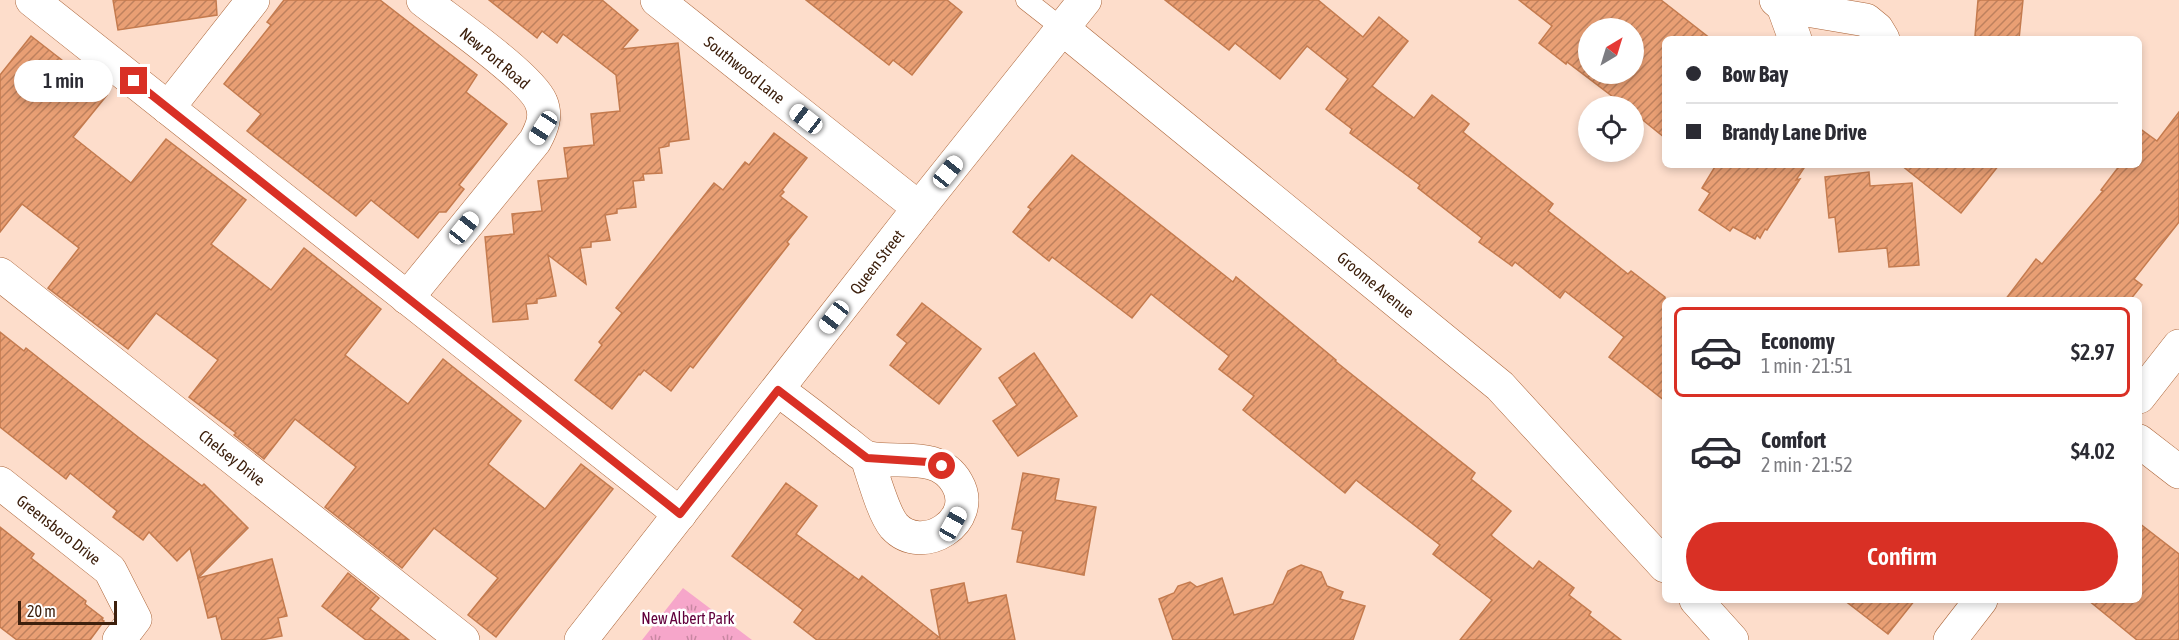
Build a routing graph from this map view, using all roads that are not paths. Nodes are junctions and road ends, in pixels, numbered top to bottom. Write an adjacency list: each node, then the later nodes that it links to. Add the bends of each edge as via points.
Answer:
1 (32, 0): 11 (street)
2 (253, 0): 11 (street)
3 (423, 0): 14 (street, New Port Road, via 524,79 541,100 544,114 543,128 535,141)
4 (657, 0): 12 (street, Southwood Lane)
5 (1026, 0): 8 (lane)
6 (1085, 0): 8 (street, Queen Street)
7 (1779, 3): 9 (street); 10 (street, via 1866,20)
8 (1063, 29): 12 (street, Queen Street); 23 (street, Groome Avenue, via 1500,386)
9 (1795, 36)
10 (1881, 36)
11 (168, 108): 14 (street)
12 (919, 208): 16 (street, Queen Street)
13 (0, 274): 27 (street, Chelsey Drive)
14 (407, 298): 22 (street)
15 (2179, 346): 17 (street)
16 (778, 390): 19 (street); 22 (street, Queen Street)
17 (2142, 393)
18 (2142, 443): 20 (street)
19 (867, 458)
20 (2179, 472)
21 (0, 483): 26 (street, Greensboro Drive, via 110,570 135,619)
22 (680, 514): 28 (street, Queen Street)
23 (1662, 563)
24 (1699, 603): 29 (street)
25 (1979, 603): 30 (street)
26 (119, 640)
27 (463, 640)
28 (581, 640)
29 (1732, 640)
30 (1950, 640)

